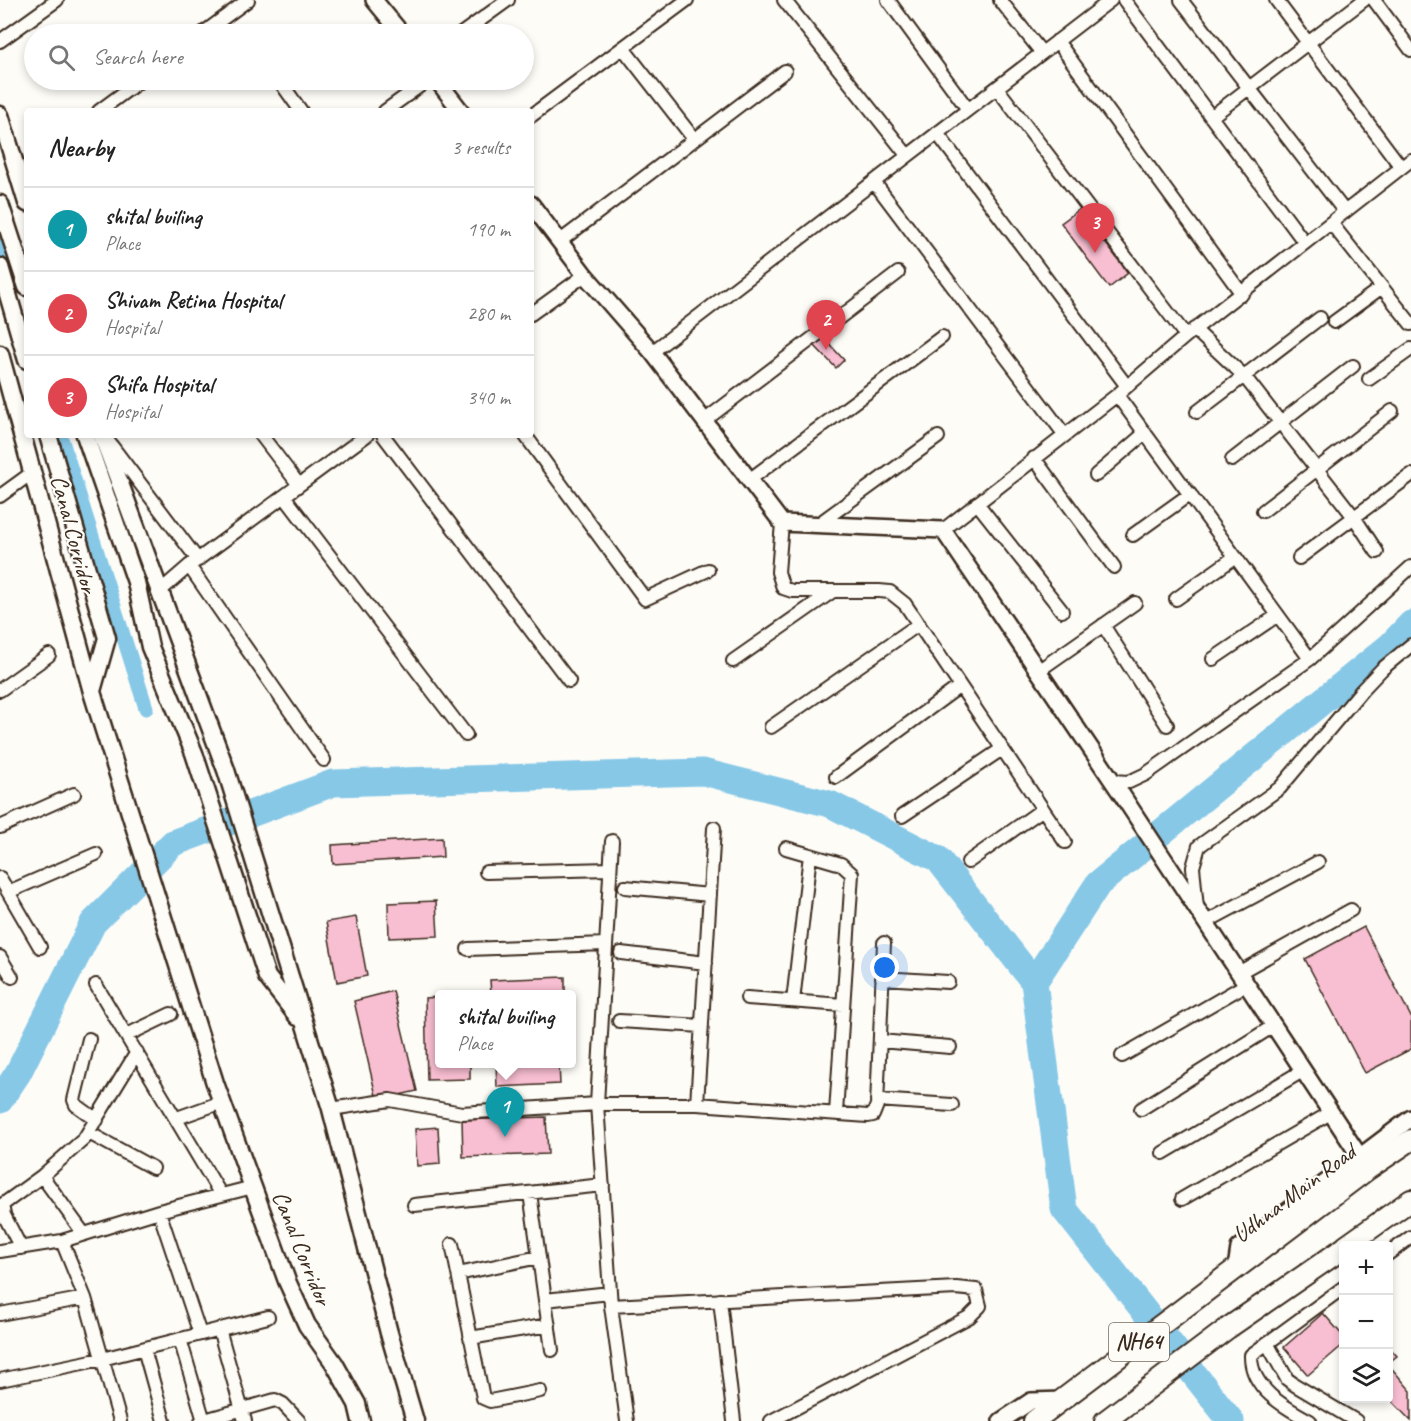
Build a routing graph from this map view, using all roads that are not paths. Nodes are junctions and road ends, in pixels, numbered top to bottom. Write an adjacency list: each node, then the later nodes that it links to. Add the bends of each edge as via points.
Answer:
1 (57, 0): 18 (street)
2 (248, 0): 15 (street)
3 (375, 0): 16 (street)
4 (508, 0): 17 (street)
5 (687, 0): 21 (street)
6 (784, 0): 41 (street)
7 (888, 0): 35 (street)
8 (1000, 0): 23 (street)
9 (1111, 0): 19 (street)
10 (1124, 0): 38 (street)
11 (1181, 0): 25 (street)
12 (1276, 0): 20 (street)
13 (1364, 0): 20 (street)
14 (1374, 0): 22 (street)
15 (216, 24)
16 (394, 24)
17 (475, 24)
18 (0, 41)
19 (1057, 41): 23 (street); 56 (street)
20 (1309, 42): 25 (street); 42 (street)
21 (623, 48): 36 (street); 40 (street)
22 (1411, 50)
23 (1042, 53): 26 (street)
24 (785, 70): 40 (street)
25 (1250, 87): 38 (street); 47 (street)
26 (997, 88): 35 (street); 61 (street)
27 (127, 90): 31 (street)
28 (286, 90): 32 (street)
29 (414, 90): 33 (street)
30 (445, 90): 34 (street)
31 (103, 108)
32 (299, 108)
33 (389, 108)
34 (459, 108)
35 (967, 108): 39 (street)
36 (534, 114)
37 (0, 115): 43 (main road)
38 (1211, 117): 50 (street)
39 (937, 133): 41 (street); 70 (street)
40 (694, 139): 49 (street)
41 (907, 155): 44 (street)
42 (1406, 163): 47 (street)
43 (22, 168)
44 (874, 182): 65 (street); 76 (street)
45 (0, 204): 54 (main road)
46 (534, 208): 49 (street)
47 (1345, 212): 48 (street)
48 (1331, 223): 50 (street); 55 (street)
49 (559, 242): 53 (street)
50 (1305, 243): 56 (street)
51 (0, 267): 64 (main road)
52 (897, 273): 73 (street)
53 (585, 275): 57 (street); 65 (street)
54 (24, 278)
55 (1382, 287): 59 (street); 60 (street)
56 (1242, 294): 61 (street)
57 (534, 312)
58 (1320, 318): 68 (street)
59 (1334, 321)
60 (1411, 324)
61 (1190, 333): 68 (street); 70 (street)
62 (942, 338): 92 (street)
63 (1411, 349): 69 (street)
64 (24, 350)
65 (652, 352): 73 (street)
66 (0, 354): 89 (main road, Canal Corridor)
67 (1353, 366): 74 (street)
68 (1244, 376): 72 (street); 74 (street)
69 (1369, 379)
70 (1122, 390): 75 (street); 76 (street)
71 (1392, 411): 88 (street)
72 (1197, 412)
73 (704, 421): 92 (street)
74 (1280, 422): 87 (street); 88 (street)
75 (1145, 433): 90 (street); 94 (street)
76 (1064, 434): 86 (street)
77 (938, 437): 101 (street)
78 (49, 438): 130 (main road, via 107,638)
79 (86, 438): 120 (main road, via 136,582)
80 (104, 438): 112 (main road)
81 (105, 438): 107 (street)
82 (263, 438): 93 (street)
83 (363, 438): 93 (street)
84 (385, 438): 127 (street)
85 (527, 438): 110 (street, via 645,599)
86 (1034, 458): 97 (street); 108 (street)
87 (1232, 460)
88 (1317, 469): 98 (street); 99 (street)
89 (33, 472): 95 (street); 130 (main road, Canal Corridor)
90 (1096, 475)
91 (1411, 475): 99 (street)
92 (749, 480): 100 (street)
93 (299, 485): 96 (street)
94 (1190, 494): 103 (street); 105 (street)
95 (0, 496)
96 (284, 496): 107 (street); 133 (street)
97 (977, 503): 102 (street); 115 (street)
98 (1263, 511)
99 (1354, 517): 104 (street); 106 (street)
100 (782, 523): 101 (street); 111 (street, via 780,584 792,591)
101 (817, 525): 102 (street)
102 (943, 530): 126 (street)
103 (1133, 535)
104 (1377, 552)
105 (1235, 556): 113 (street); 116 (street)
106 (1299, 558)
107 (194, 563): 112 (street); 135 (street)
108 (1114, 567)
109 (1411, 567): 124 (street)
110 (708, 570)
111 (833, 591): 117 (street, via 890,592 905,604); 125 (street)
112 (159, 592): 121 (main road)
113 (1176, 599)
114 (1135, 603): 118 (street)
115 (1062, 610)
116 (1278, 615): 123 (street); 124 (street)
117 (919, 624): 128 (street); 132 (street)
118 (1103, 625): 126 (street); 131 (street)
119 (1411, 645): 156 (street, via 1362,690 1280,788 1198,846 1193,867)
120 (150, 647): 121 (main road); 178 (main road, via 203,781 267,977)
121 (180, 648): 178 (main road, via 226,770)
122 (49, 655): 129 (street)
123 (1213, 659)
124 (1310, 659): 137 (street, via 1146,774)
125 (733, 661)
126 (1038, 671): 137 (street)
127 (569, 681)
128 (960, 686): 134 (street); 136 (street)
129 (0, 690)
130 (92, 692): 187 (main road, Canal Corridor)
131 (1167, 725)
132 (771, 727)
133 (466, 735)
134 (1002, 749): 139 (street); 140 (street)
135 (324, 760)
136 (836, 777)
137 (1117, 787): 156 (street)
138 (74, 794): 141 (street)
139 (1043, 809): 144 (street); 148 (street)
140 (902, 816)
141 (0, 827)
142 (714, 828): 155 (street)
143 (612, 841): 150 (street)
144 (1065, 842)
145 (786, 848): 147 (street)
146 (96, 854): 154 (street)
147 (810, 855): 172 (street); 173 (street, via 841,864 852,874)
148 (968, 862)
149 (1318, 862): 158 (street)
150 (610, 869): 151 (street); 160 (street)
151 (486, 872)
152 (0, 878): 154 (street)
153 (625, 887): 155 (street)
154 (8, 892): 161 (street)
155 (710, 895): 165 (street)
156 (1197, 908): 158 (street)
157 (1351, 910): 168 (street)
158 (1206, 922): 168 (street)
159 (884, 943): 167 (street)
160 (606, 944): 162 (street); 188 (street)
161 (40, 947)
162 (468, 949)
163 (621, 953): 165 (street)
164 (0, 957): 166 (street)
165 (706, 963): 176 (street)
166 (12, 977)
167 (882, 978): 169 (street); 181 (street)
168 (1243, 978): 177 (street); 184 (street)
169 (948, 982)
170 (96, 985): 179 (street)
171 (747, 998): 172 (street)
172 (794, 1001): 173 (street)
173 (843, 1005): 194 (street)
174 (171, 1014): 179 (street)
175 (619, 1021): 176 (street)
176 (702, 1026): 189 (street)
177 (1275, 1026): 185 (street); 192 (street)
178 (305, 1027): 191 (main road)
179 (127, 1035): 183 (street)
180 (89, 1039): 197 (street, via 74,1100)
181 (880, 1041): 182 (street); 186 (street)
182 (950, 1047)
183 (137, 1052): 195 (street); 197 (street)
184 (1122, 1056)
185 (1304, 1070): 193 (street); 200 (street)
186 (877, 1100): 190 (street); 194 (street, via 873,1115)
187 (222, 1102): 195 (street); 205 (main road, Canal Corridor)
188 (597, 1104): 189 (street); 191 (street, via 453,1113 390,1100); 204 (street)
189 (697, 1104): 194 (street)
190 (952, 1105)
191 (331, 1109): 249 (main road)
192 (1141, 1109)
193 (1332, 1112): 201 (street); 208 (street)
194 (836, 1113)
195 (177, 1118): 207 (street)
196 (1411, 1118): 201 (street)
197 (97, 1120): 198 (street)
198 (89, 1133): 202 (street); 203 (street)
199 (1411, 1140): 201 (highway, Udhna Main Road / NH64)
200 (1163, 1153)
201 (1364, 1162): 241 (highway, Udhna Main Road / NH64, via 1236,1268)
202 (153, 1168)
203 (42, 1176): 212 (street); 217 (street, via 2,1205)
204 (603, 1185): 206 (street); 225 (street)
205 (253, 1187): 207 (street); 248 (main road, Canal Corridor, via 286,1281 307,1325 357,1404)
206 (530, 1192): 210 (street); 221 (street)
207 (221, 1195): 211 (street)
208 (1182, 1199)
209 (1411, 1200): 215 (highway, NH64)
210 (414, 1205)
211 (159, 1211): 212 (street); 232 (street)
212 (84, 1234): 214 (street)
213 (1411, 1237): 220 (street)
214 (62, 1241): 217 (street); 224 (street)
215 (1352, 1241)
216 (452, 1244): 222 (street)
217 (21, 1248): 219 (street)
218 (1339, 1250): 255 (highway, NH64)
219 (0, 1251)
220 (1393, 1251)
221 (539, 1257): 222 (street); 226 (street)
222 (458, 1274): 233 (street)
223 (1339, 1291): 235 (street)
224 (85, 1298): 228 (street); 238 (street)
225 (610, 1299): 226 (street); 227 (street); 250 (street)
226 (545, 1300): 230 (street)
227 (720, 1300): 251 (street); 252 (street, via 956,1288 976,1290 980,1298 981,1306 969,1317)
228 (0, 1314)
229 (268, 1317): 231 (street)
230 (549, 1324): 233 (street); 237 (street)
231 (219, 1329): 232 (street); 242 (street)
232 (200, 1334): 234 (street)
233 (470, 1338): 240 (street, via 480,1392 486,1401)
234 (180, 1339): 236 (street); 245 (street)
235 (1267, 1343): 256 (street, via 1251,1356 1251,1369 1262,1388); 257 (street, via 1287,1379)
236 (144, 1348): 238 (street); 244 (street)
237 (552, 1350)
238 (102, 1359): 239 (street); 243 (street)
239 (0, 1380)
240 (540, 1391)
241 (1067, 1399): 253 (street, via 1031,1401); 254 (highway, NH64)
242 (242, 1408): 245 (street); 246 (street); 247 (street, via 276,1400)
243 (120, 1421)
244 (164, 1421)
245 (203, 1421)
246 (245, 1421)
247 (299, 1421)
248 (360, 1421)
249 (415, 1421)
250 (627, 1421)
251 (735, 1421)
252 (771, 1421)
253 (1001, 1421)
254 (1034, 1421)
255 (1105, 1421)
256 (1310, 1421)
257 (1356, 1421)

